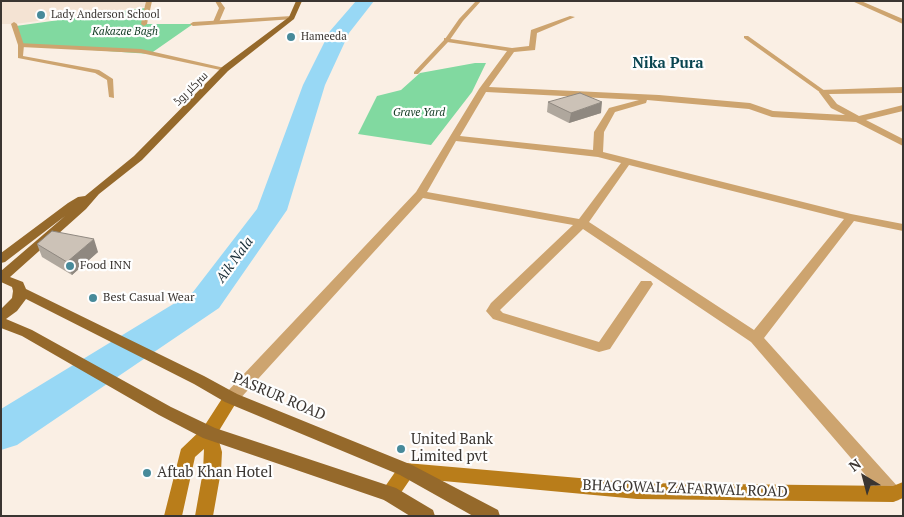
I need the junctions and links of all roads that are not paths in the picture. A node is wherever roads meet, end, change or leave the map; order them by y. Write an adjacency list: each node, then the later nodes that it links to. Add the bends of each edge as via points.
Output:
1 (149, 1): 11 (street)
2 (217, 1): 8 (lane, via 222,8)
3 (299, 1): 7 (main road, سرکلر روڈ)
4 (479, 1): 14 (lane)
5 (855, 1): 9 (street)
6 (572, 17): 16 (street, via 534,32 532,48)
7 (292, 18): 8 (street); 17 (main road, سرکلر روڈ)
8 (216, 22): 12 (street)
9 (903, 22)
10 (14, 24): 15 (lane)
11 (144, 24)
12 (193, 24)
13 (746, 38): 21 (lane)
14 (447, 40): 16 (street); 18 (lane)
15 (21, 45): 17 (street, via 141,51); 22 (lane, via 20,57 97,71 110,79)
16 (512, 50): 19 (street)
17 (225, 69): 30 (main road, سرکلر روڈ, via 138,158)
18 (416, 73)
19 (483, 89): 23 (street); 26 (street)
20 (903, 90): 21 (street)
21 (823, 92): 25 (street, via 834,106)
22 (112, 97)
23 (659, 98): 25 (street, via 750,106 772,114); 28 (street, via 612,110 599,132)
24 (903, 108): 25 (street)
25 (858, 119): 27 (street)
26 (453, 138): 28 (street); 31 (street)
27 (903, 143)
28 (598, 154): 29 (street)
29 (627, 161): 32 (street); 33 (street)
30 (96, 192): 35 (main road, via 72,205); 36 (main road)
31 (420, 194): 33 (street); 42 (street)
32 (851, 217): 34 (street); 41 (street)
33 (582, 223): 37 (street, via 496,306 493,311 498,316 598,347 605,345); 41 (street)
34 (903, 228)
35 (1, 259)
36 (1, 278): 38 (main road, PASRUR ROAD, via 18,285)
37 (646, 284)
38 (20, 291): 39 (main road, via 19,299); 42 (main road, PASRUR ROAD)
39 (1, 316)
40 (1, 322): 43 (main road, via 27,333)
41 (756, 338): 45 (street)
42 (231, 398): 43 (main road); 44 (main road, PASRUR ROAD)
43 (209, 433): 46 (main road); 47 (main road, via 187,454); 48 (main road, via 212,471)
44 (406, 470): 45 (main road, BHAGOWAL ZAFARWAL ROAD, via 637,490); 46 (main road); 50 (main road, PASRUR ROAD)
45 (898, 492)
46 (390, 494): 49 (main road)
47 (173, 516)
48 (204, 516)
49 (426, 516)
50 (491, 516)

